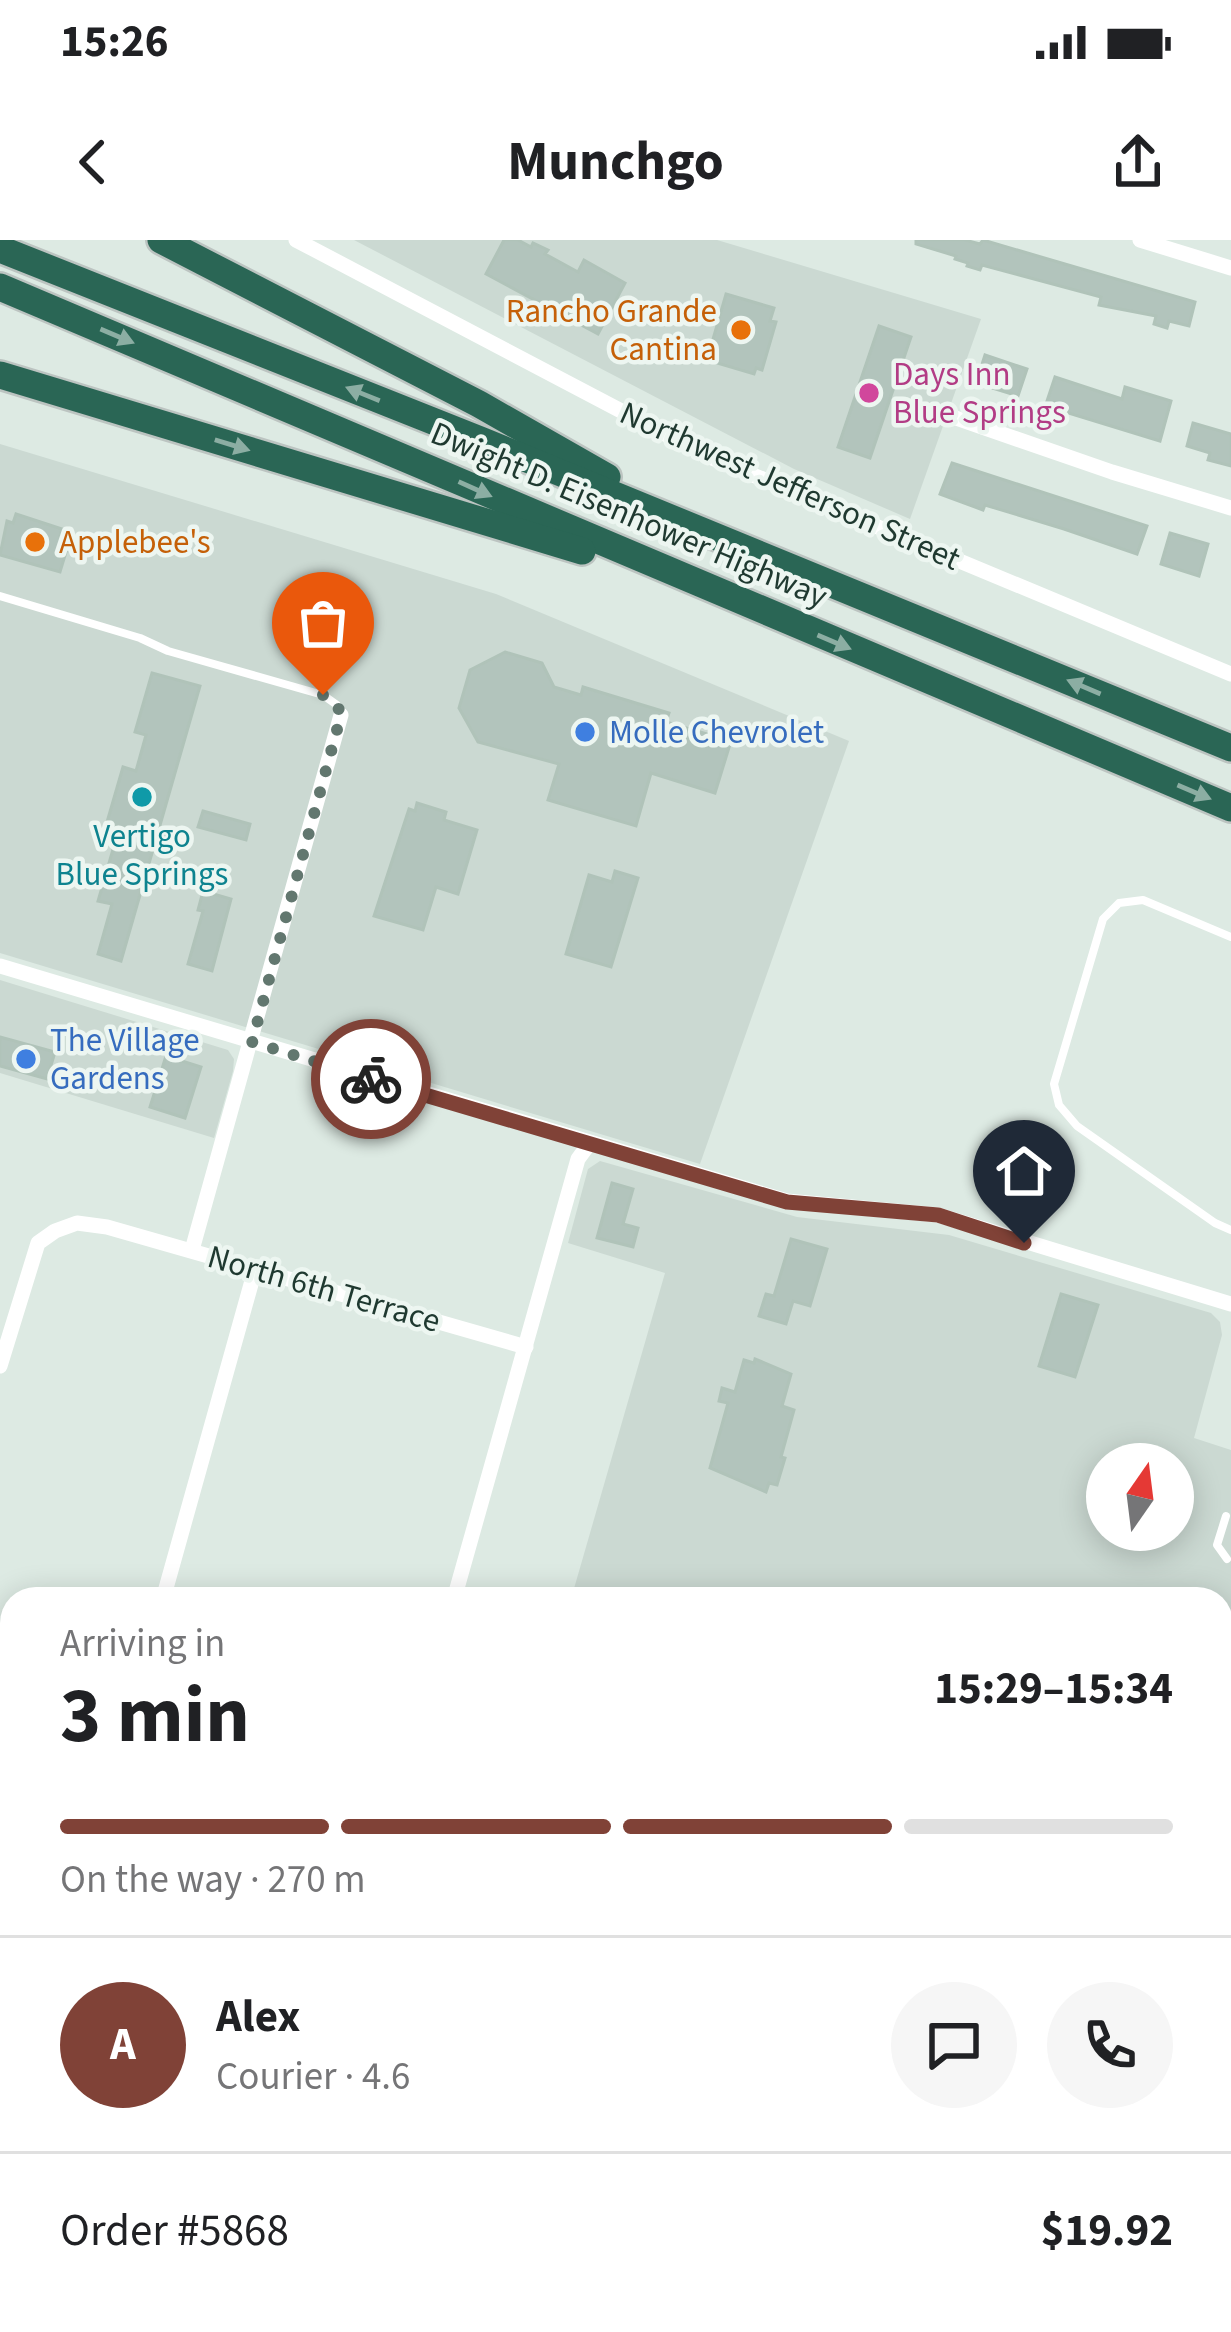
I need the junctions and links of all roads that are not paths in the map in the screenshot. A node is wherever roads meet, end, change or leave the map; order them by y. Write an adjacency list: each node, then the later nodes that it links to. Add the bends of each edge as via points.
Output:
1 (161, 240): 10 (highway, via 479,404)
2 (296, 240): 13 (street, Northwest Jefferson Street, via 705,455)
3 (1144, 241): 5 (street)
4 (9, 253): 10 (highway, Dwight D. Eisenhower Highway, one-way to 4)
5 (1231, 268)
6 (4, 289): 11 (highway, Dwight D. Eisenhower Highway, one-way to 11)
7 (0, 375): 11 (highway, one-way to 11)
8 (952, 417): 9 (street)
9 (1231, 508)
10 (705, 533): 15 (highway, Dwight D. Eisenhower Highway, one-way to 10)
11 (687, 581): 16 (highway, Dwight D. Eisenhower Highway, one-way to 16)
12 (0, 596): 14 (lane, via 323,695)
13 (1231, 674)
14 (341, 715): 19 (street)
15 (1231, 748)
16 (1231, 808)
17 (1231, 938): 21 (lane, via 1143,900 1119,903 1103,919 1054,1084 1077,1126)
18 (0, 965): 19 (street)
19 (252, 1042): 20 (street); 22 (street)
20 (590, 1144): 24 (street, via 787,1202 938,1215); 25 (street, via 578,1159)
21 (1231, 1230)
22 (192, 1250): 23 (street, North 6th Terrace); 26 (street, North 6th Terrace, via 107,1227 77,1223 55,1231 30,1260)
23 (255, 1270): 25 (street, North 6th Terrace); 29 (street)
24 (1231, 1304)
25 (526, 1347): 30 (street)
26 (0, 1366)
27 (1226, 1516): 28 (lane, via 1217,1545)
28 (1226, 1559)
29 (166, 1587)
30 (457, 1587)

